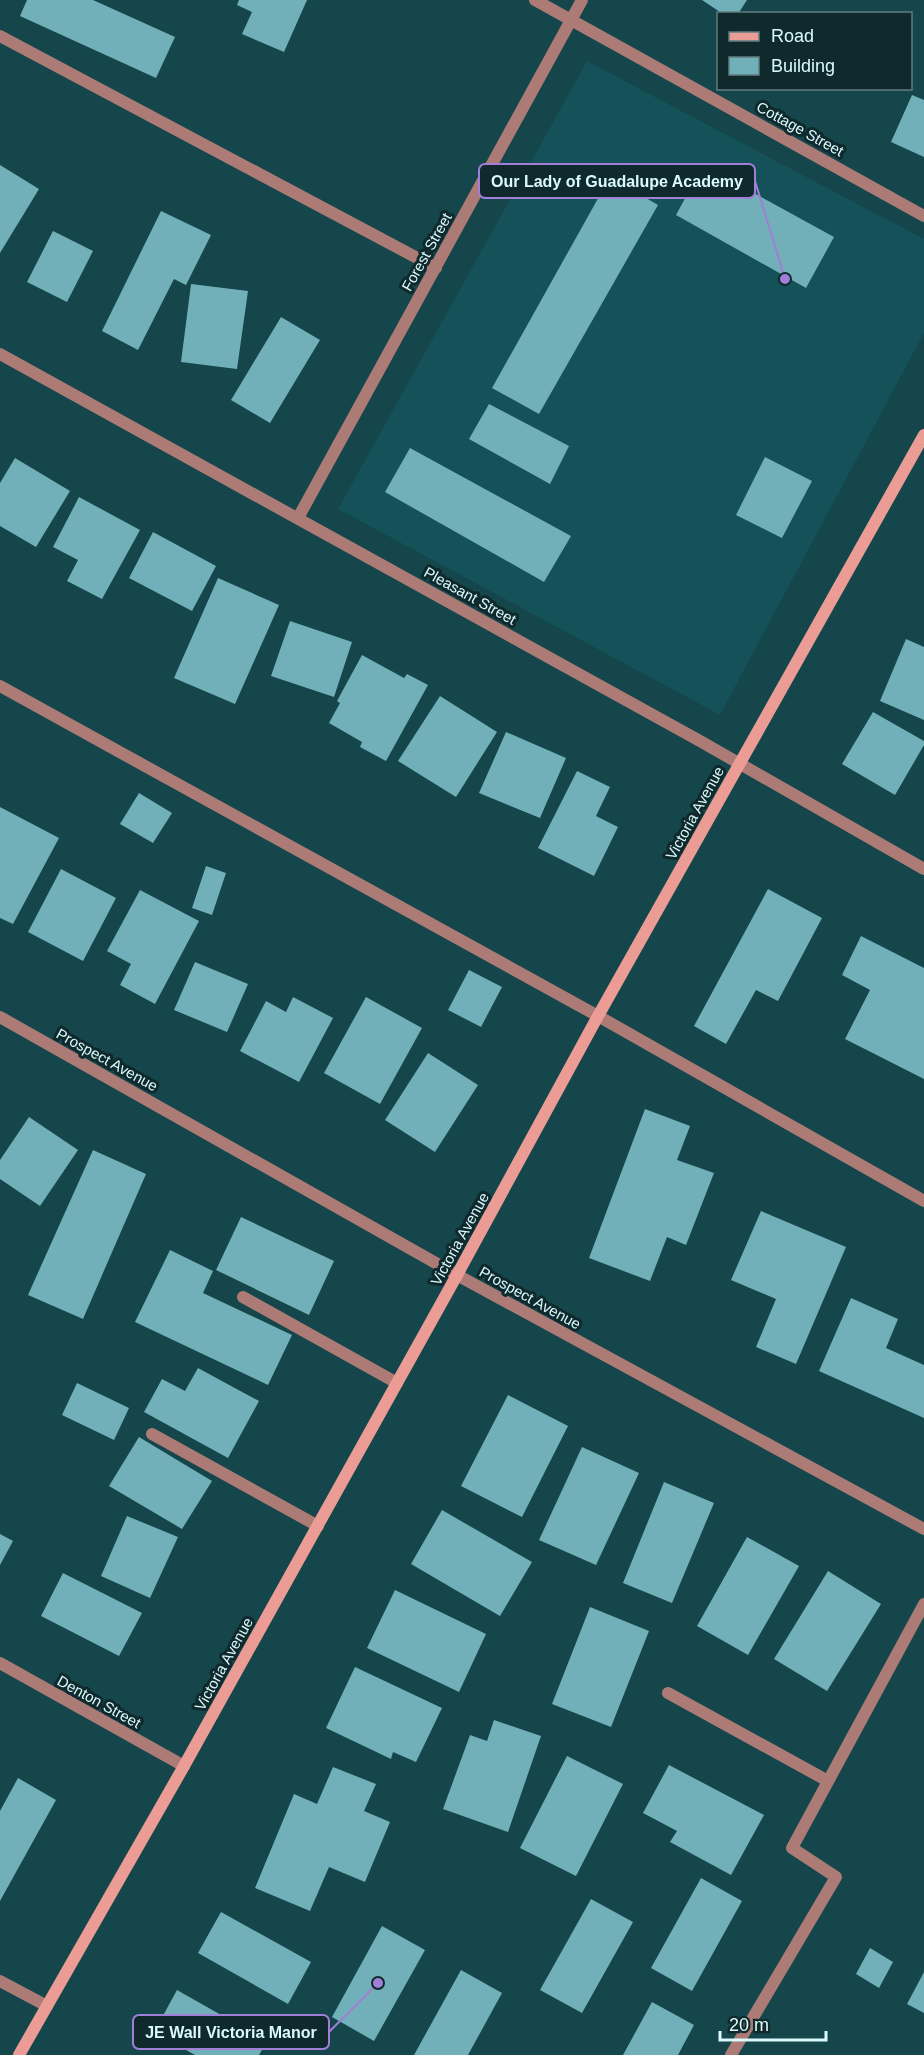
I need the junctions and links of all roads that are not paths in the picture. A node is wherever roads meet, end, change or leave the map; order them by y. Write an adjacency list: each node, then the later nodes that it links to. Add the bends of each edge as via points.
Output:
1 (535, 0): 3 (street, Cottage Street)
2 (582, 0): 3 (street, Forest Street)
3 (571, 20): 5 (street, Cottage Street); 6 (street, Forest Street)
4 (0, 36): 6 (street)
5 (924, 216)
6 (436, 268): 9 (street, Forest Street)
7 (0, 354): 9 (street, Pleasant Street)
8 (924, 435): 11 (street, Victoria Avenue)
9 (298, 518): 11 (street, Pleasant Street)
10 (0, 686): 13 (street)
11 (740, 763): 12 (street, Pleasant Street); 13 (street, Victoria Avenue)
12 (924, 869)
13 (598, 1016): 15 (street); 16 (street, Victoria Avenue)
14 (0, 1017): 16 (street, Prospect Avenue)
15 (924, 1201)
16 (457, 1275): 18 (street, Victoria Avenue); 21 (street, Prospect Avenue)
17 (243, 1297): 18 (street)
18 (398, 1383): 20 (street, Victoria Avenue)
19 (152, 1434): 20 (street)
20 (318, 1526): 25 (street, Victoria Avenue)
21 (924, 1529)
22 (924, 1604): 26 (street)
23 (0, 1663): 25 (street, Denton Street)
24 (668, 1694): 26 (street)
25 (184, 1766): 28 (street, Victoria Avenue)
26 (828, 1781): 30 (street, via 792,1848 836,1877)
27 (0, 1981): 28 (street)
28 (47, 2006): 29 (street, Victoria Avenue)
29 (19, 2055)
30 (731, 2055)

